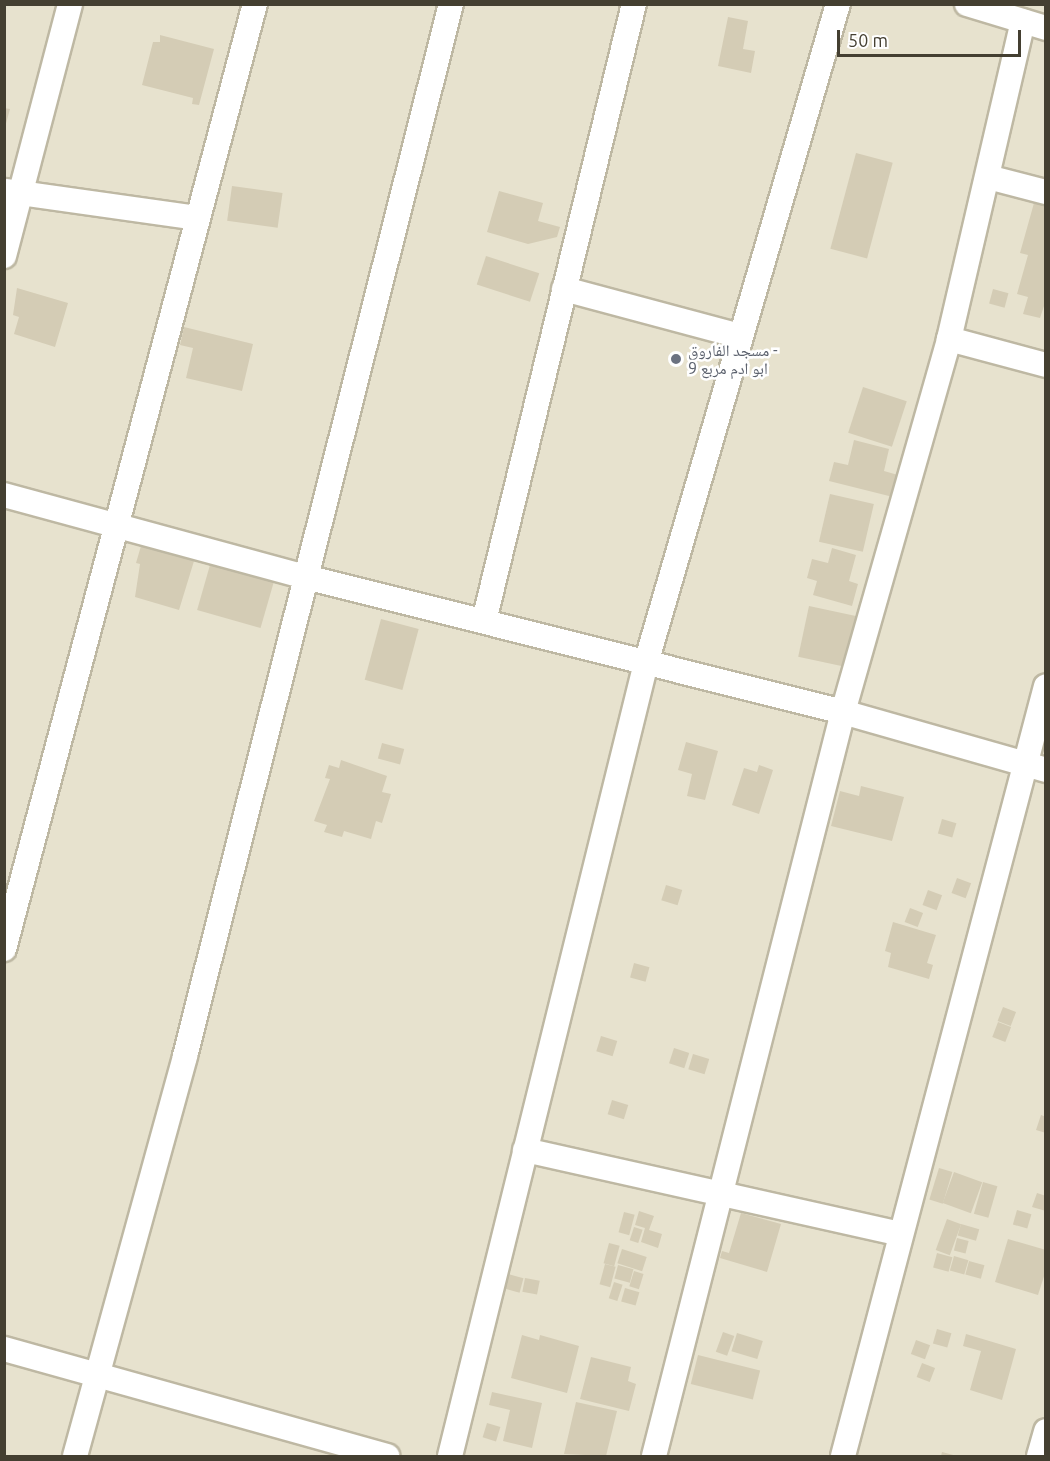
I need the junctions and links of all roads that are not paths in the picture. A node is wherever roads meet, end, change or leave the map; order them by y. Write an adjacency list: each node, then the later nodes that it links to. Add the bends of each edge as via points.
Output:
1 (69, 4): 9 (street)
2 (255, 4): 11 (street)
3 (451, 4): 19 (street)
4 (634, 4): 13 (street)
5 (838, 4): 14 (street)
6 (967, 4): 7 (street)
7 (1034, 24): 8 (street)
8 (988, 177): 10 (street); 15 (street)
9 (13, 192): 11 (street); 12 (street)
10 (1046, 192)
11 (197, 218): 18 (street)
12 (4, 256)
13 (564, 289): 14 (street); 20 (street)
14 (739, 336): 21 (street)
15 (949, 339): 16 (street); 23 (street)
16 (1046, 365)
17 (4, 495): 18 (street)
18 (117, 525): 19 (street); 25 (street)
19 (306, 577): 20 (street); 30 (street, via 185,1056)
20 (484, 621): 21 (street)
21 (646, 663): 23 (street); 26 (street)
22 (1046, 687): 24 (street)
23 (843, 712): 24 (street); 27 (street)
24 (1035, 768): 28 (street)
25 (6, 933)
26 (525, 1150): 27 (street); 34 (street)
27 (718, 1196): 28 (street); 35 (street)
28 (901, 1234): 36 (street)
29 (4, 1349): 30 (street)
30 (99, 1375): 32 (street); 33 (street)
31 (1046, 1431): 37 (street)
32 (75, 1456)
33 (387, 1456)
34 (450, 1456)
35 (654, 1456)
36 (843, 1456)
37 (1039, 1456)

